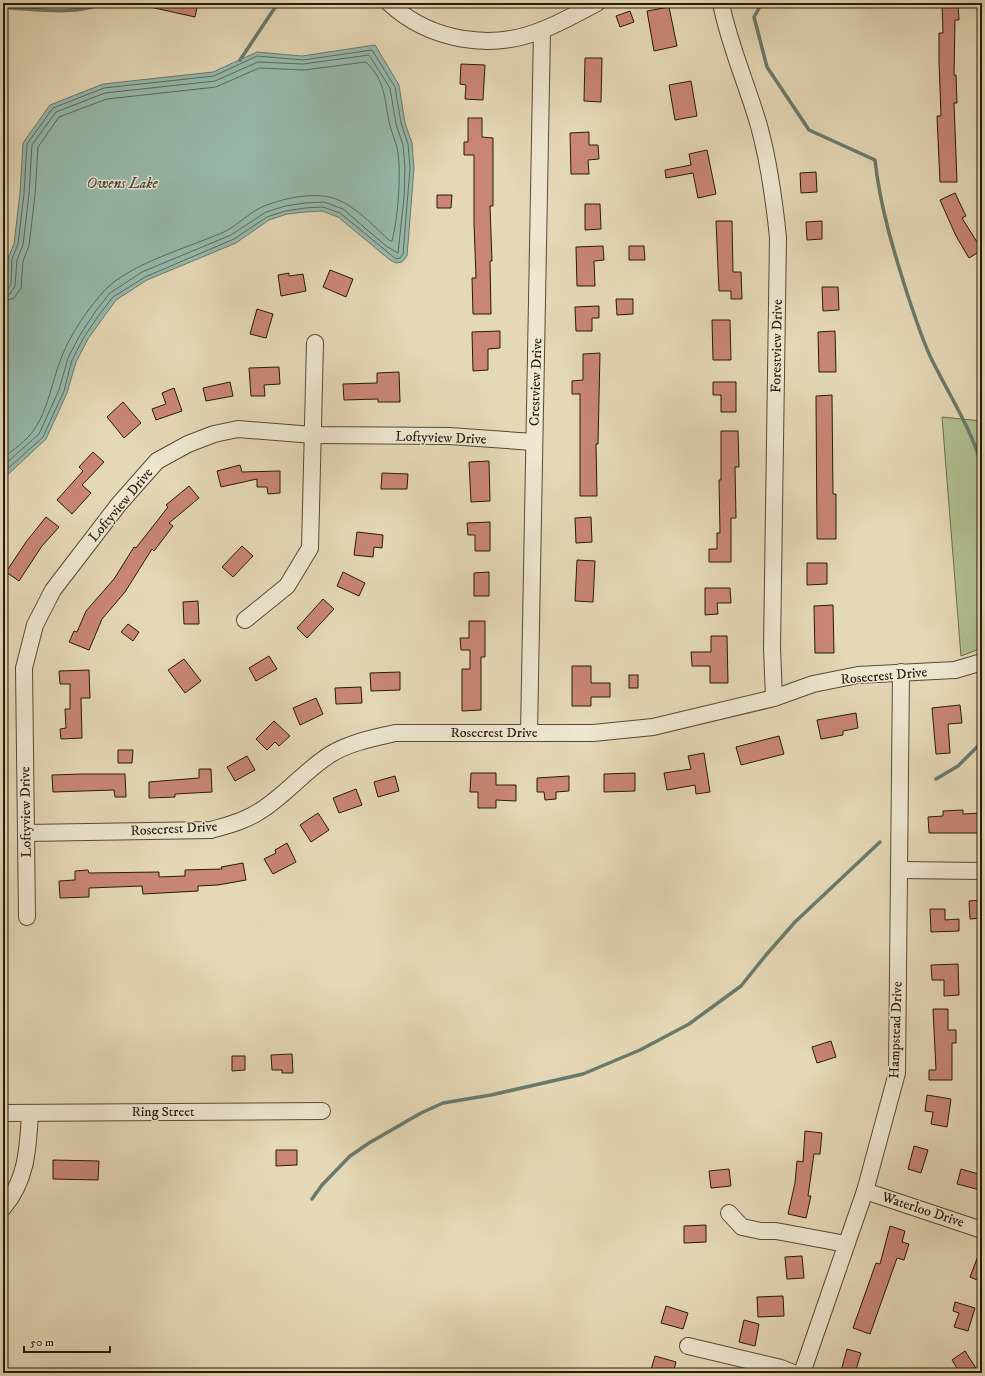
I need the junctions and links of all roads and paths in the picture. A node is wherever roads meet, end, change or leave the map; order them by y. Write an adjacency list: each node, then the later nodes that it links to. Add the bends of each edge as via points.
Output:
1 (389, 3): 4 (street, via 410,20 450,37 502,41)
2 (597, 3): 4 (street)
3 (721, 3): 11 (street, Forestview Drive, via 771,173 778,237 772,648)
4 (542, 30): 7 (street, Crestview Drive, via 539,317)
5 (315, 343): 6 (street)
6 (313, 435): 7 (street, Loftyview Drive, via 449,436); 8 (street, via 310,548 287,586); 13 (street, Loftyview Drive, via 238,429 214,434 188,444 157,461 119,504 53,590 35,625 24,668)
7 (534, 442): 12 (street, Crestview Drive)
8 (245, 620)
9 (982, 662): 10 (street, Rosecrest Drive, via 956,670)
10 (901, 672): 11 (street, Rosecrest Drive, via 813,684); 14 (street, Hampstead Drive)
11 (774, 698): 12 (street, Rosecrest Drive, via 653,727 593,733)
12 (529, 733): 13 (street, Rosecrest Drive, via 395,733 366,740 332,754 303,774 261,811 240,822 211,830)
13 (26, 833): 16 (street, Loftyview Drive)
14 (899, 870): 15 (street); 20 (street, Hampstead Drive, via 897,1073)
15 (982, 871)
16 (27, 917)
17 (322, 1111): 19 (street, Ring Street)
18 (3, 1113): 19 (street, Ring Street)
19 (30, 1113): 21 (street, via 27,1158 14,1196)
20 (865, 1190): 23 (street, Waterloo Drive); 24 (street, Hampstead Drive)
21 (3, 1208)
22 (729, 1213): 24 (street, via 742,1227)
23 (982, 1230)
24 (846, 1244): 27 (street, Hampstead Drive)
25 (688, 1346): 26 (street)
26 (793, 1373)
27 (802, 1373)

